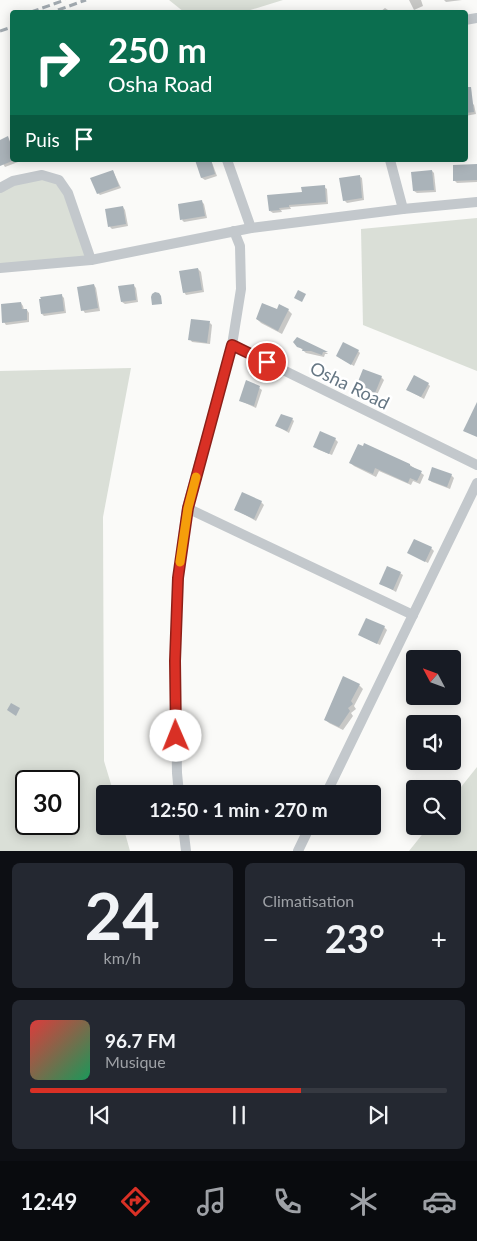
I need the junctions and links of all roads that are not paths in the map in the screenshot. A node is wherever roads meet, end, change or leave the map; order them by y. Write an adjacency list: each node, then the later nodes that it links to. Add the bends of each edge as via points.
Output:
1 (227, 162): 6 (street)
2 (391, 162): 5 (street)
3 (0, 188): 8 (street, via 13,181 42,175 60,180 68,193)
4 (477, 202): 5 (street)
5 (403, 209): 6 (street)
6 (251, 228): 7 (street)
7 (234, 231): 8 (street); 10 (street, via 240,246 241,289)
8 (91, 260): 9 (street)
9 (0, 268)
10 (232, 345): 11 (street, Osha Road); 13 (street)
11 (477, 465)
12 (477, 483): 14 (street)
13 (188, 508): 14 (street); 15 (street, via 178,578 175,661)
14 (413, 615): 16 (street)
15 (179, 785)
16 (330, 785)
17 (184, 835): 19 (street)
18 (306, 835): 20 (street)
19 (186, 851)
20 (298, 851)

